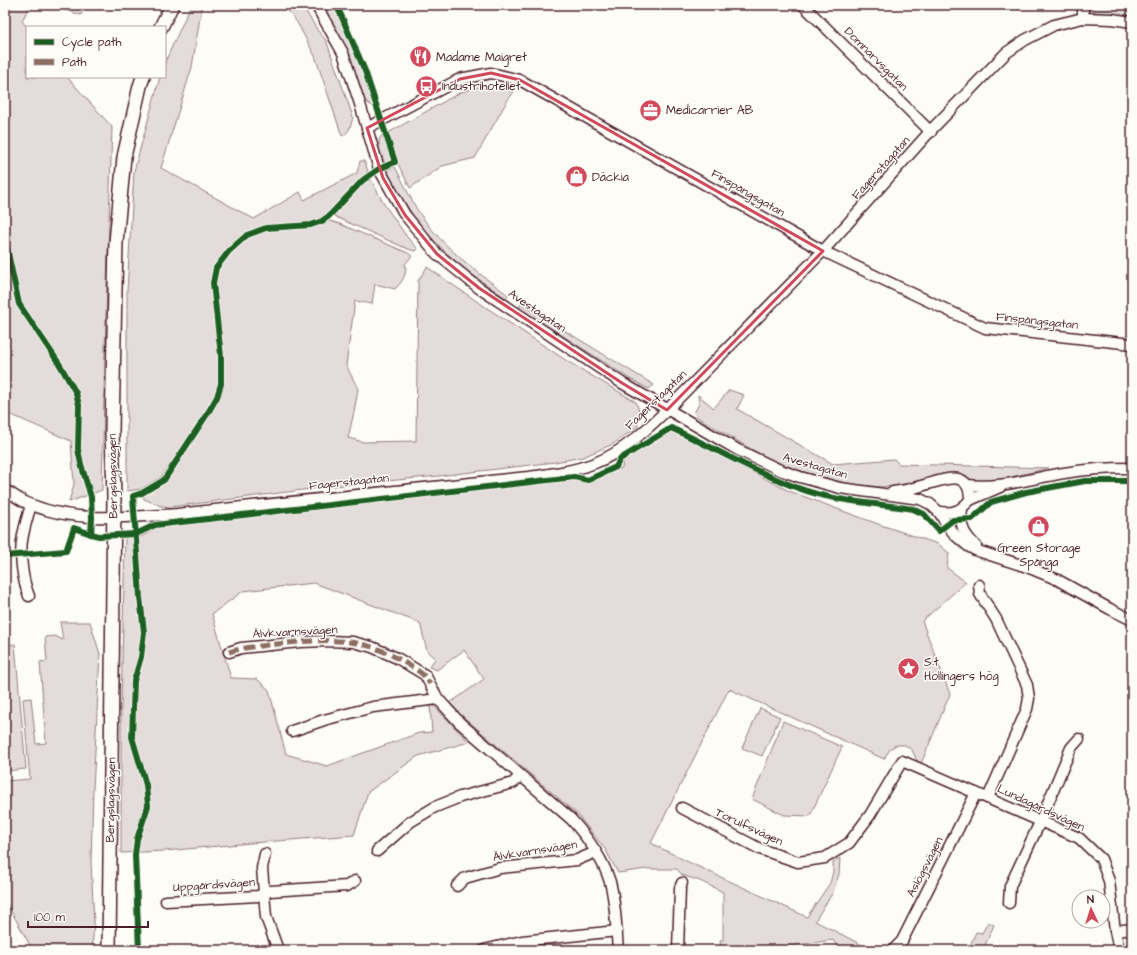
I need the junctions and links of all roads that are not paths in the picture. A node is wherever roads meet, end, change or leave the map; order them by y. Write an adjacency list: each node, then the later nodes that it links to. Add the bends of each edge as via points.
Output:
1 (172, 5): 7 (main road)
2 (316, 5): 9 (street, Avestagatan, via 343,53)
3 (803, 5): 10 (street, Domnarvsgatan)
4 (1083, 5): 5 (street)
5 (1083, 18): 6 (street, Fagerstagatan); 10 (street, Fagerstagatan, via 1054,25 1006,52)
6 (1132, 22)
7 (162, 26)
8 (143, 78): 25 (main road, Bergslagsvägen, via 124,157 116,242)
9 (367, 128): 11 (street, Finspångsgatan, via 460,79 491,73 520,80); 13 (street, Avestagatan, via 383,178 405,215 438,254 479,288)
10 (931, 132): 11 (street, Fagerstagatan)
11 (823, 251): 12 (street, Finspångsgatan, via 986,328); 13 (street, Fagerstagatan)
12 (1132, 344)
13 (667, 410): 19 (street, Avestagatan, via 738,450 780,470 840,488); 25 (street, Fagerstagatan, via 632,441 610,456 581,468 555,474 177,514)
14 (1132, 468): 16 (street, via 1066,472)
15 (934, 482): 17 (street, Avestagatan, via 951,478); 19 (street, Avestagatan, via 907,490); 21 (street, via 930,488)
16 (1008, 484): 17 (street); 20 (street)
17 (967, 486): 20 (street)
18 (5, 490): 22 (street, Fagerstagatan)
19 (881, 493): 21 (street, Avestagatan, via 920,499)
20 (970, 500): 23 (street)
21 (930, 504): 24 (street, Avestagatan)
22 (31, 505): 25 (street, Fagerstagatan, via 56,513 89,518); 28 (street, via 22,536 21,554 25,586)
23 (962, 509): 24 (street, via 955,512); 26 (street, Avestagatan, via 963,530 975,546)
24 (939, 512): 26 (street, Avestagatan, via 956,536 968,546)
25 (113, 517): 52 (main road, Bergslagsvägen)
26 (984, 552): 29 (street, Avestagatan, via 1056,578)
27 (979, 586): 37 (street, via 980,594 996,619 1024,678 1029,698 1027,709)
28 (29, 596)
29 (1132, 620)
30 (229, 652): 31 (street, Älvkvarnsvägen, via 241,648 300,642 353,642 372,646 425,675)
31 (438, 699): 32 (street, via 373,707); 35 (street, Älvkvarnsvägen, via 460,723)
32 (292, 731)
33 (1079, 739): 39 (street, via 1071,748)
34 (902, 761): 36 (street, Lundagårdsvägen); 38 (street, Torulfsvägen, via 870,815 849,843 824,858 798,862 760,849)
35 (520, 776): 40 (street, via 513,783 460,797 435,807 410,822); 41 (street, Älvkvarnsvägen, via 571,819 585,834)
36 (976, 793): 37 (street, Lundagårdsvägen); 57 (street, Aslögsvägen, via 902,941)
37 (988, 798): 39 (street, Lundagårdsvägen)
38 (682, 808)
39 (1040, 822): 48 (street, via 1010,886); 51 (street, Lundagårdsvägen, via 1079,838 1101,859 1109,881)
40 (377, 851)
41 (596, 852): 45 (street, Älvkvarnsvägen, via 577,860 500,868 465,878); 50 (street, Älvkvarnsvägen, via 610,882)
42 (265, 854): 46 (street, Uppgårdsvägen, via 262,868)
43 (355, 881): 46 (street, Uppgårdsvägen, via 347,886 270,891)
44 (682, 883): 56 (street)
45 (457, 886)
46 (264, 894): 47 (street, Uppgårdsvägen); 53 (street, Uppgårdsvägen, via 268,927)
47 (166, 901)
48 (1009, 903)
49 (1132, 929): 51 (street)
50 (617, 931): 54 (street, via 522,941); 55 (street, Älvkvarnsvägen)
51 (1115, 931): 58 (street, Lundagårdsvägen)
52 (109, 950)
53 (278, 950)
54 (484, 950)
55 (618, 950)
56 (678, 950)
57 (893, 950)
58 (1119, 950)

